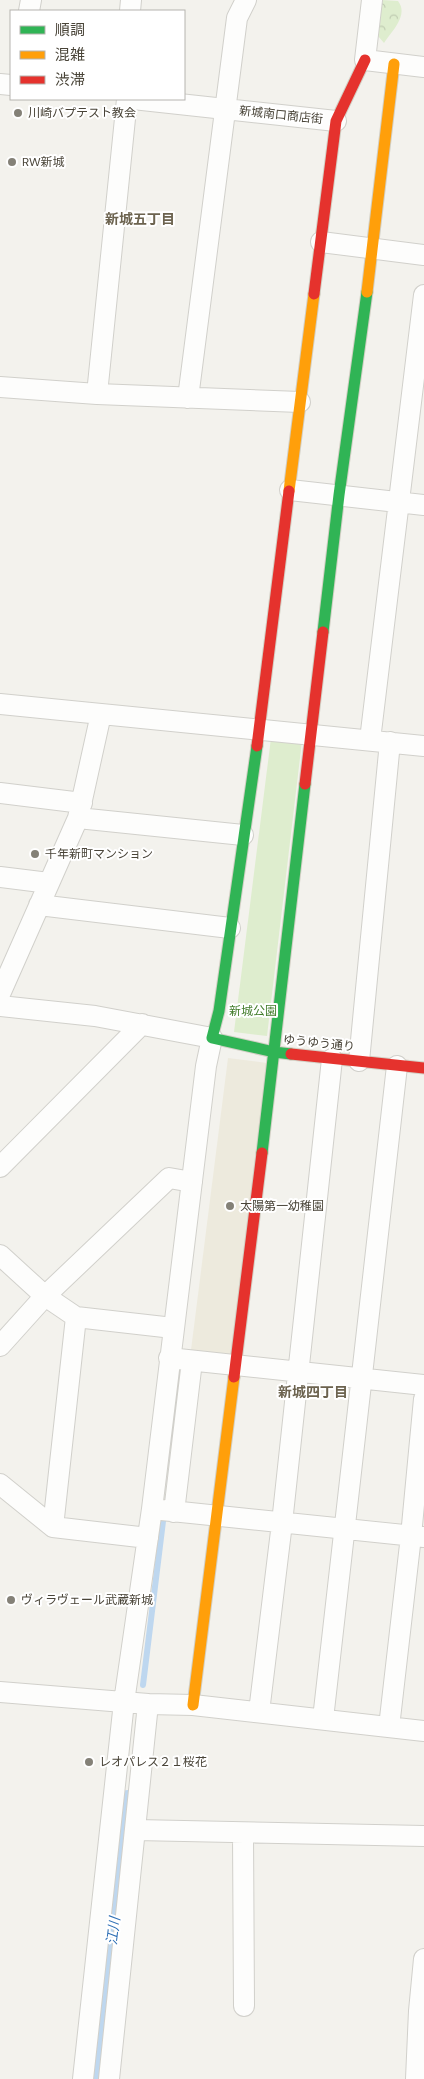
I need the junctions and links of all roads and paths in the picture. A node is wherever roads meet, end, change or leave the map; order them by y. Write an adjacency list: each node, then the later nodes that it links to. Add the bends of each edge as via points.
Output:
1 (246, 0): 8 (street, 新城南口商店街, via 237,18)
2 (372, 0): 3 (street)
3 (365, 60): 4 (street); 9 (street)
4 (394, 64): 5 (street); 11 (street)
5 (424, 67)
6 (127, 100): 15 (street)
7 (142, 100): 8 (street, 新城南口商店街)
8 (225, 109): 9 (street, 新城南口商店街); 16 (street)
9 (336, 121): 10 (street)
10 (321, 242): 11 (street); 17 (street)
11 (373, 248): 12 (street); 19 (street)
12 (424, 255)
13 (424, 294): 20 (street)
14 (0, 387): 15 (street)
15 (97, 394): 16 (street)
16 (188, 398): 17 (street)
17 (300, 402): 18 (street)
18 (290, 490): 19 (street); 24 (street)
19 (339, 495): 20 (street); 25 (street)
20 (399, 502): 21 (street); 26 (street)
21 (424, 505)
22 (0, 704): 23 (street)
23 (101, 714): 24 (street); 30 (street)
24 (259, 728): 25 (street); 31 (street)
25 (310, 734): 26 (street); 40 (street)
26 (370, 740): 27 (street)
27 (390, 742): 28 (street); 42 (street)
28 (424, 746)
29 (0, 794): 30 (street)
30 (80, 810): 31 (street); 33 (street)
31 (243, 835): 35 (street)
32 (0, 877): 33 (street)
33 (49, 883): 34 (street)
34 (39, 905): 35 (street); 36 (street)
35 (230, 928): 39 (street, via 219,1011)
36 (0, 994)
37 (0, 1006): 38 (street)
38 (142, 1024): 39 (street); 45 (street)
39 (212, 1038): 40 (street, ゆうゆう通り); 46 (street)
40 (274, 1052): 41 (street, ゆうゆう通り); 54 (street)
41 (332, 1059): 42 (street, ゆうゆう通り); 55 (street)
42 (358, 1061): 43 (street, ゆうゆう通り)
43 (398, 1066): 44 (street, ゆうゆう通り); 56 (street)
44 (424, 1068)
45 (0, 1167)
46 (192, 1182): 48 (street, via 169,1178); 50 (street)
47 (0, 1255): 48 (street)
48 (45, 1296): 49 (street); 51 (street)
49 (76, 1318): 50 (street); 64 (street)
50 (173, 1328): 52 (street)
51 (0, 1346)
52 (170, 1358): 53 (street); 60 (street)
53 (192, 1361): 54 (street); 61 (street)
54 (235, 1365): 55 (street); 62 (street)
55 (297, 1372): 56 (street); 63 (street)
56 (360, 1378): 57 (street); 65 (street)
57 (424, 1385)
58 (424, 1399): 66 (street)
59 (0, 1484): 64 (street)
60 (152, 1509): 61 (street); 67 (street)
61 (174, 1512): 62 (street)
62 (218, 1516): 63 (street); 71 (street)
63 (282, 1523): 65 (street); 72 (street)
64 (53, 1527): 67 (street)
65 (344, 1529): 66 (street); 73 (street)
66 (418, 1537): 74 (street)
67 (148, 1538): 69 (street)
68 (0, 1692): 69 (street)
69 (124, 1702): 70 (street); 81 (street)
70 (148, 1704): 71 (street); 76 (street)
71 (193, 1705): 72 (street)
72 (259, 1712): 73 (street)
73 (323, 1719): 74 (street)
74 (389, 1727): 75 (street)
75 (424, 1731)
76 (136, 1830): 77 (street); 82 (street)
77 (243, 1834): 78 (street); 80 (street)
78 (424, 1836)
79 (424, 1959): 83 (street, via 418,2011)
80 (244, 2006)
81 (83, 2079)
82 (109, 2079)
83 (416, 2079)

